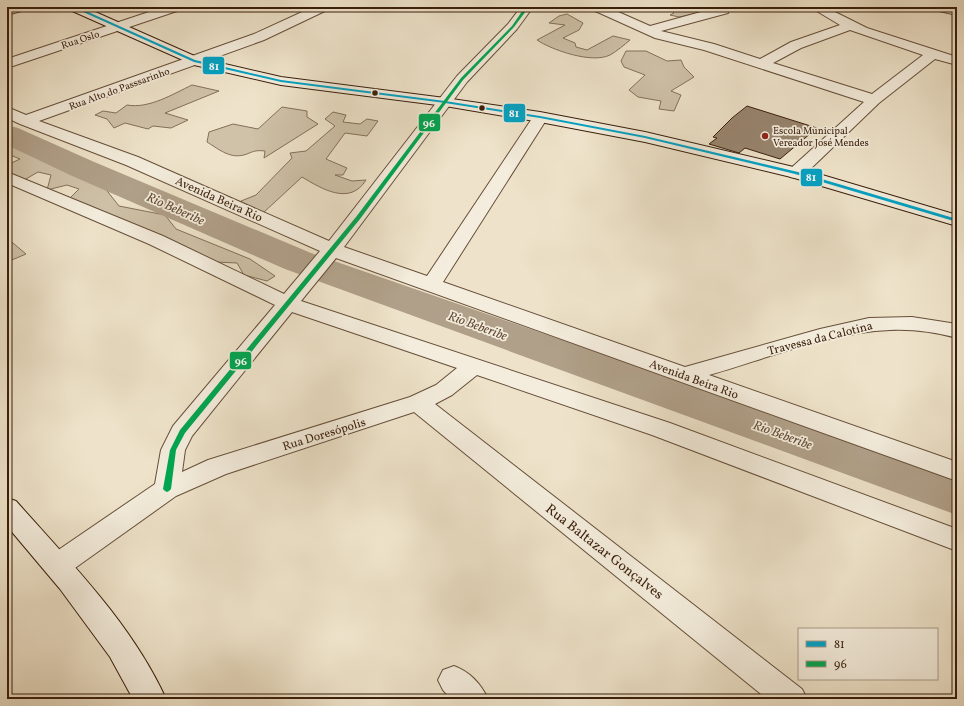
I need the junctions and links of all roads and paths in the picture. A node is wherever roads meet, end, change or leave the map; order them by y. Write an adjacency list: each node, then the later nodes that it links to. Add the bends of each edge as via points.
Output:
1 (21, 7): 10 (street)
2 (74, 7): 13 (street)
3 (176, 7): 13 (street, Rua Oslo)
4 (323, 7): 16 (street, Rua Alto do Passsarinho, via 259,37)
5 (527, 7): 21 (street, via 511,29 472,66)
6 (597, 7): 14 (street)
7 (725, 7): 14 (street, via 724,10)
8 (816, 7): 12 (street)
9 (939, 7): 11 (street)
10 (7, 11)
11 (957, 11)
12 (850, 25): 15 (street); 19 (street, via 796,44)
13 (120, 26): 16 (street); 18 (street, Rua Oslo)
14 (648, 30): 19 (street)
15 (934, 54): 17 (street); 20 (street)
16 (194, 61): 21 (street, via 281,81); 24 (street, Rua Alto do Passsarinho)
17 (957, 61)
18 (7, 64)
19 (760, 64): 20 (street)
20 (874, 100): 25 (street)
21 (445, 102): 23 (street); 28 (street)
22 (7, 112): 24 (street, Avenida Beira Rio)
23 (540, 117): 25 (street, via 691,147); 29 (street)
24 (25, 121): 28 (street, Avenida Beira Rio, via 132,161)
25 (796, 173): 27 (street)
26 (7, 178): 30 (street)
27 (957, 221)
28 (328, 254): 29 (street, Avenida Beira Rio); 30 (street)
29 (431, 285): 33 (street, Avenida Beira Rio)
30 (292, 298): 32 (street, via 376,335); 36 (street, via 182,432 173,450)
31 (957, 331): 33 (street, Travessa da Calotina, via 938,325 913,323 862,325)
32 (474, 366): 34 (street, Rua Doresópolis, via 444,390); 38 (street, via 661,429)
33 (684, 375): 35 (street, Avenida Beira Rio)
34 (418, 403): 36 (street, Rua Doresópolis, via 217,467); 41 (street, Rua Baltazar Gonçalves)
35 (957, 472)
36 (167, 489): 39 (street, Rua Doresópolis)
37 (7, 508): 39 (street)
38 (957, 540)
39 (58, 565): 40 (street, via 121,648)
40 (150, 699)
41 (791, 699)

